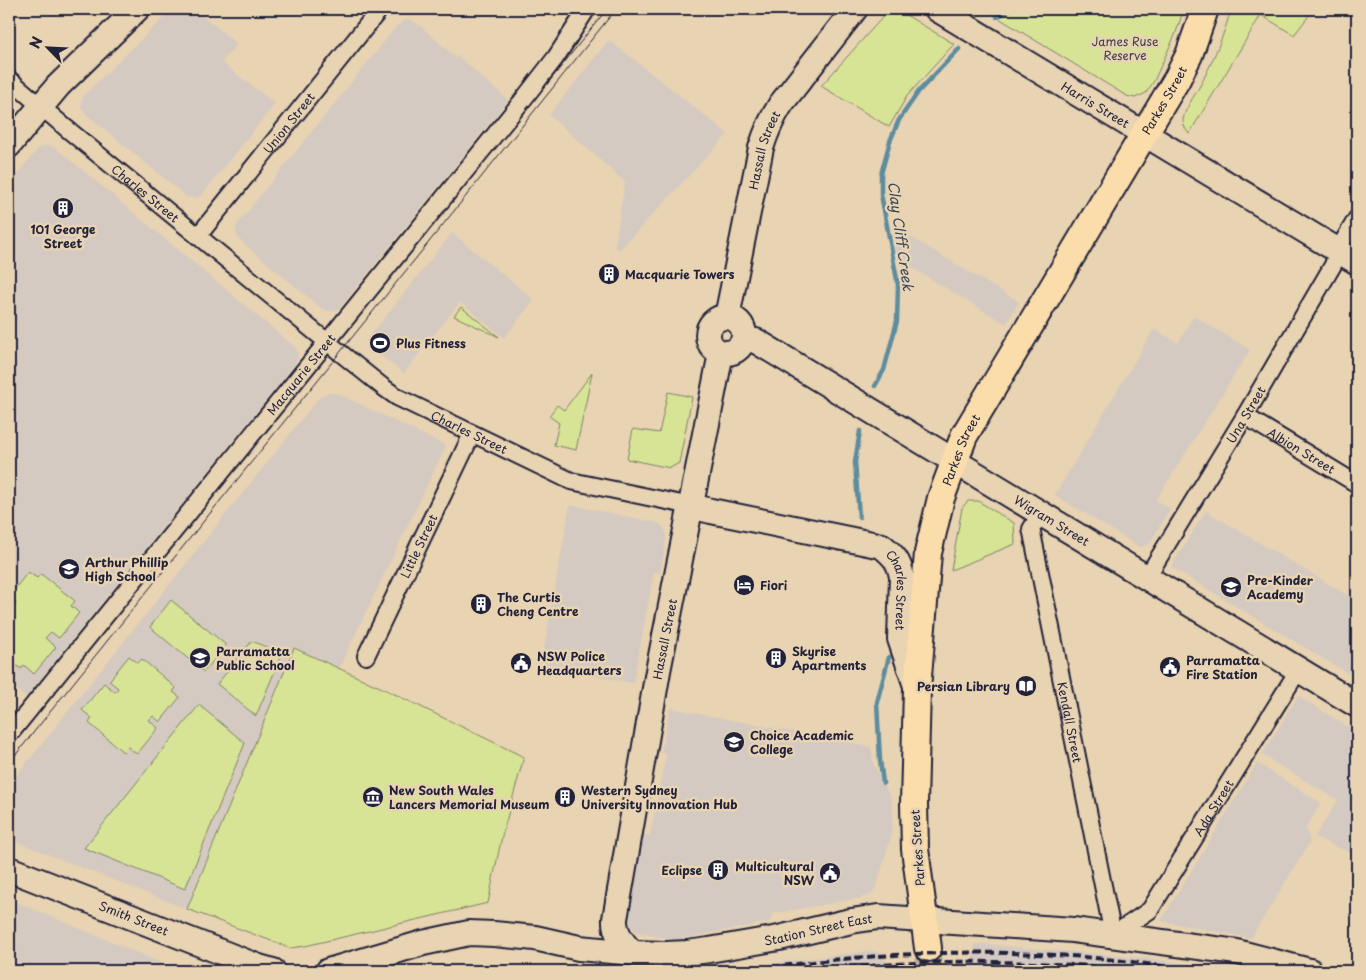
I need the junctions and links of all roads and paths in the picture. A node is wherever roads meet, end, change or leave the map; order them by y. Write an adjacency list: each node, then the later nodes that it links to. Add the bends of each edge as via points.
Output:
1 (137, 9): 8 (street)
2 (380, 9): 12 (street, Union Street)
3 (587, 9): 16 (street, Macquarie Street, via 546,72)
4 (855, 9): 14 (street, Hassall Street, via 771,120 761,148)
5 (937, 9): 9 (street, Harris Street)
6 (1205, 9): 9 (main road, Parkes Street, via 1188,55)
7 (9, 79): 8 (street, Charles Street)
8 (41, 106): 10 (street); 12 (street, Charles Street)
9 (1145, 134): 13 (street, Harris Street); 20 (main road, Parkes Street, via 964,436)
10 (9, 145)
11 (1357, 218): 13 (street, Una Street)
12 (198, 236): 16 (street, Charles Street)
13 (1348, 256): 18 (street, Una Street, via 1333,265)
14 (727, 317): 15 (street, via 742,327); 17 (street, via 715,321 708,330 712,346)
15 (744, 339): 17 (street, via 737,350); 20 (street, Wigram Street, via 756,341)
16 (327, 342): 19 (street, Charles Street, via 397,397); 29 (street, Macquarie Street)
17 (721, 353): 22 (street, Hassall Street)
18 (1245, 416): 21 (street, Albion Street); 24 (street, Una Street)
19 (472, 434): 22 (street, Charles Street, via 572,482); 25 (street, Little Street)
20 (954, 461): 23 (street, Wigram Street); 27 (main road, Parkes Street, via 928,553)
21 (1357, 484)
22 (691, 506): 27 (street, Charles Street, via 882,546 893,555 900,568 900,639); 34 (street, Hassall Street, via 658,671 614,926)
23 (1041, 513): 24 (street, Wigram Street); 32 (street, Kendall Street, via 1031,529)
24 (1147, 577): 26 (street, Wigram Street)
25 (366, 656)
26 (1299, 669): 28 (street, Wigram Street); 32 (street, Ada Street, via 1150,910)
27 (917, 689): 31 (main road, Parkes Street, via 915,849)
28 (1357, 705)
29 (9, 735)
30 (9, 869): 35 (street, Smith Street)
31 (924, 920): 32 (street, Station Street East); 33 (main road, Parkes Street); 34 (street, Station Street East, via 878,917 709,950 673,954)
32 (1113, 935): 37 (street, Station Street East, via 1237,952)
33 (928, 948)
34 (632, 953): 36 (street, Station Street East, via 579,948 536,938 469,933)
35 (263, 970)
36 (328, 971)
37 (1310, 971)

